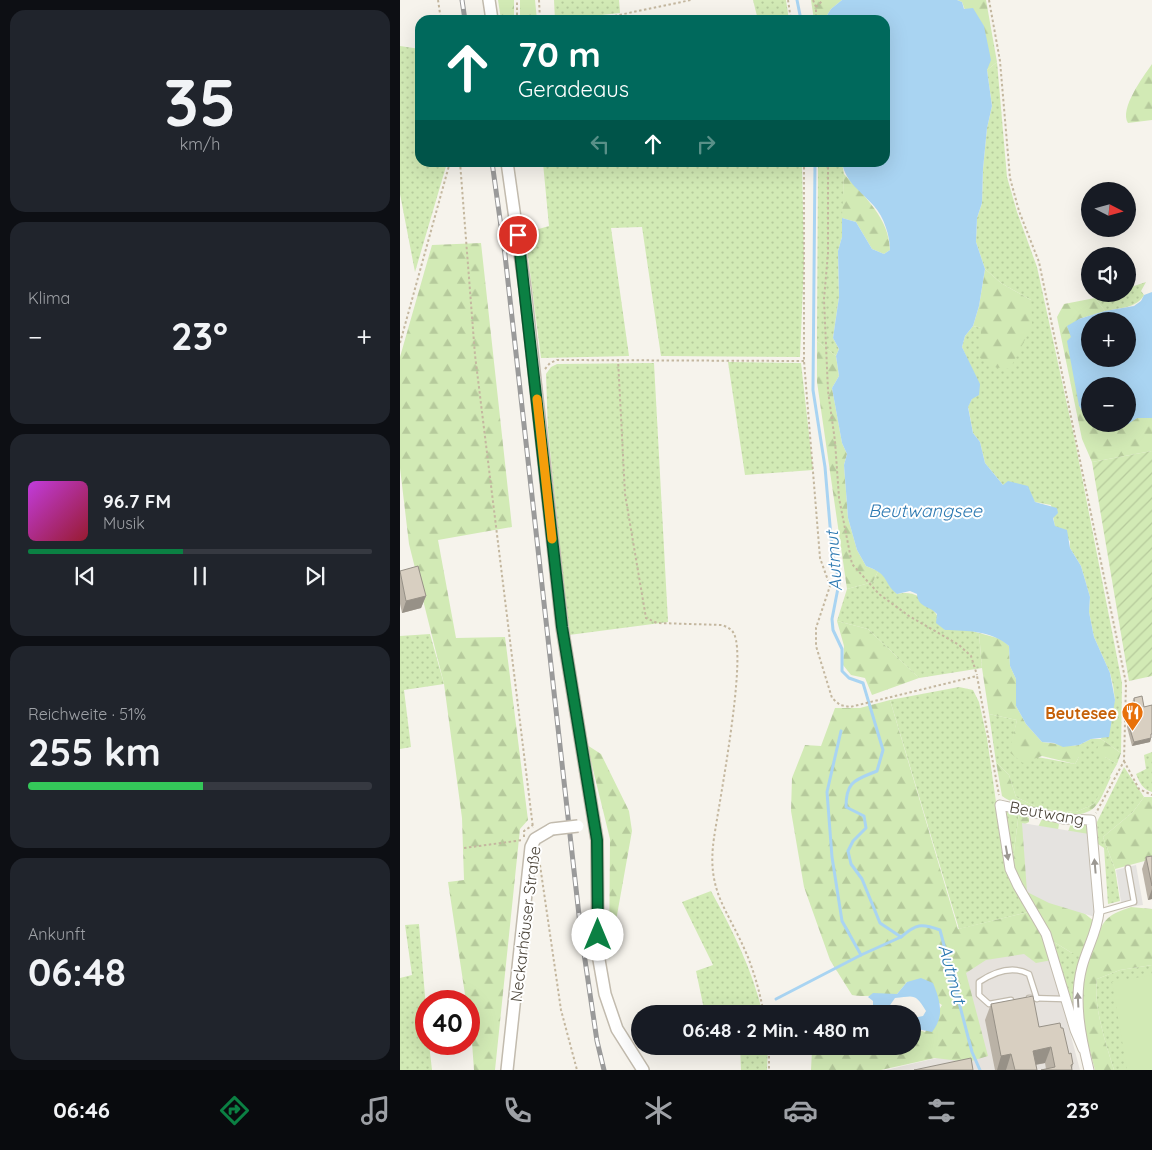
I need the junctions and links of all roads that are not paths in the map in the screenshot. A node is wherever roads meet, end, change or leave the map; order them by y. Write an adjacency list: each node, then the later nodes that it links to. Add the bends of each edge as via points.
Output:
1 (489, 0): 2 (street)
2 (491, 15)
3 (508, 167): 4 (street, via 526,289 562,627)
4 (594, 826): 12 (street, Neckarhäuser Straße, bridge, via 552,829 535,838 531,848); 13 (street, via 599,870 598,954 605,994 617,1029)
5 (1128, 868): 6 (lane, via 1134,902)
6 (1099, 912): 9 (street, Beutwang, one-way to 9, via 1092,820 1063,819 1000,805 1010,869 1046,934); 11 (street, Beutwang, one-way to 6, via 1078,981 1098,926)
7 (1022, 998): 8 (lane)
8 (1037, 999): 9 (lane); 10 (lane, via 1029,974 1020,969 991,974 979,982 979,995 988,1004)
9 (1065, 999): 11 (street, Beutwang)
10 (1014, 1000)
11 (1084, 1049): 14 (street, Beutwang)
12 (507, 1070)
13 (643, 1070)
14 (1089, 1070)

